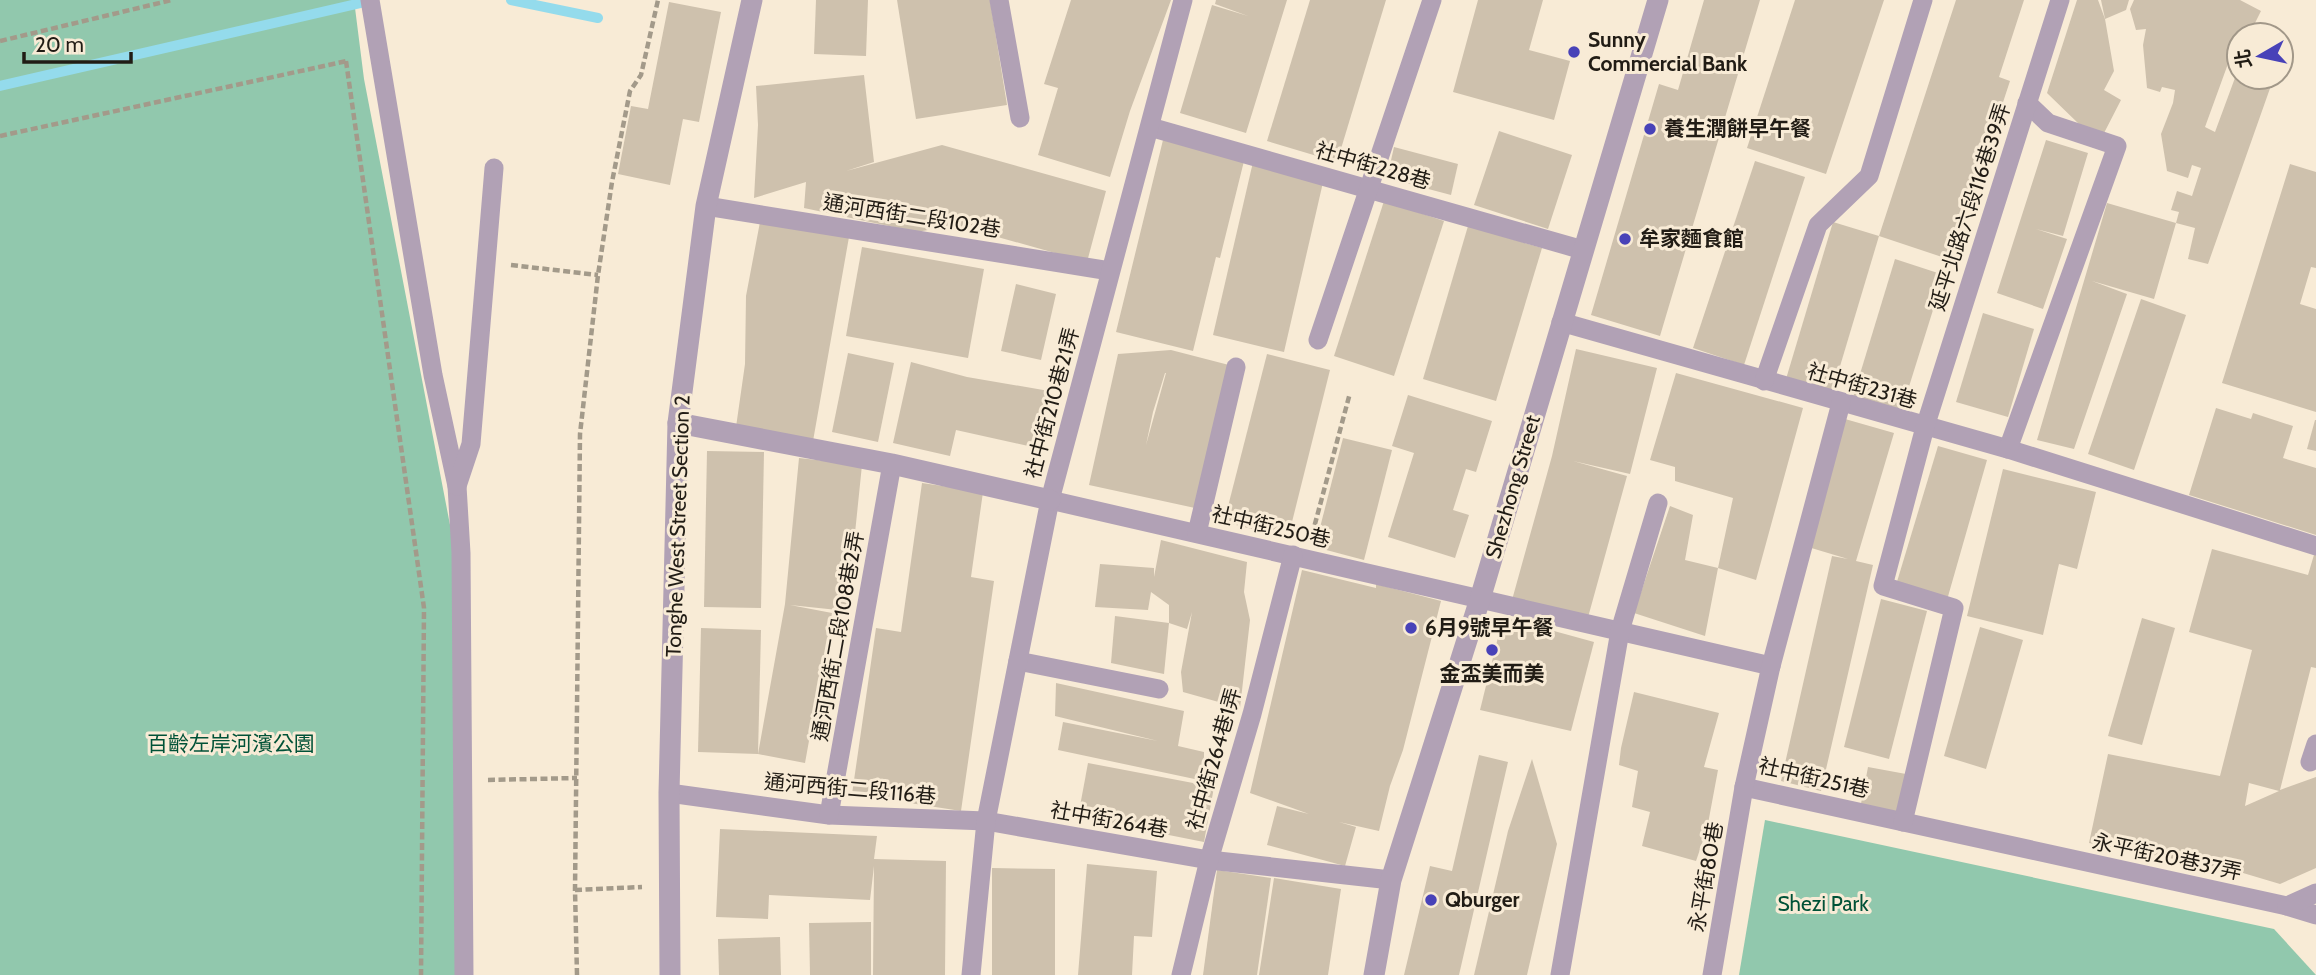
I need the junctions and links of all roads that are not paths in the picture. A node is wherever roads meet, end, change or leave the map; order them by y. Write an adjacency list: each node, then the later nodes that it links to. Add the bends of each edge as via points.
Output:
1 (370, 0): 26 (lane, via 433,375)
2 (752, 0): 14 (street, Tonghe West Street Section 2)
3 (999, 0): 10 (lane)
4 (1183, 0): 11 (lane, 社中街210巷21弄)
5 (1432, 0): 13 (lane)
6 (1658, 0): 15 (street, Shezhong Street)
7 (1923, 0): 20 (lane, via 1869,176 1818,225)
8 (2060, 0): 9 (lane, 延平北路六段116巷39弄)
9 (2027, 103): 23 (lane, 延平北路六段116巷39弄); 24 (lane, via 2048,123 2117,146)
10 (1020, 118)
11 (1150, 127): 13 (lane, 社中街228巷); 16 (lane, 社中街210巷21弄)
12 (494, 168): 26 (lane, via 471,444)
13 (1367, 188): 15 (lane, 社中街228巷); 18 (lane)
14 (706, 206): 16 (lane, 通河西街二段102巷); 22 (street, Tonghe West Street Section 2)
15 (1583, 250): 17 (street, Shezhong Street)
16 (1110, 271): 27 (lane, 社中街210巷21弄)
17 (1561, 322): 20 (lane, 社中街231巷); 32 (street, Shezhong Street)
18 (1318, 340)
19 (1236, 367): 29 (lane)
20 (1764, 381): 21 (lane, 社中街231巷)
21 (1841, 403): 23 (lane, 社中街231巷); 35 (lane, 社中街251巷)
22 (678, 423): 25 (street); 38 (street, Tonghe West Street Section 2)
23 (1925, 427): 24 (lane, 社中街231巷); 41 (lane, 延平北路六段116巷39弄, via 1883,586 1954,608)
24 (2008, 449): 30 (lane, 社中街231巷)
25 (892, 464): 27 (street); 39 (lane, 通河西街二段108巷2弄)
26 (457, 486): 48 (lane)
27 (1050, 500): 29 (lane, 社中街250巷); 34 (lane, 社中街210巷21弄)
28 (1658, 503): 33 (lane)
29 (1197, 533): 31 (lane, 社中街250巷)
30 (2316, 546)
31 (1300, 557): 32 (lane, 社中街250巷); 43 (lane, 社中街264巷1弄)
32 (1480, 599): 33 (lane); 44 (street, Shezhong Street)
33 (1620, 631): 35 (lane); 53 (lane)
34 (1018, 661): 36 (lane); 40 (lane, 社中街210巷21弄)
35 (1771, 666): 37 (lane, 社中街251巷)
36 (1158, 689)
37 (1744, 788): 41 (lane, 社中街251巷); 54 (lane, 永平街80巷)
38 (669, 793): 39 (lane, 通河西街二段116巷); 49 (street, Tonghe West Street Section 2)
39 (829, 815): 40 (lane, 通河西街二段116巷)
40 (985, 821): 43 (lane, 社中街264巷); 50 (lane, 社中街210巷21弄)
41 (1903, 822): 42 (lane, 社中街251巷)
42 (2038, 852): 46 (lane, 永平街20巷37弄)
43 (1209, 860): 44 (lane, 社中街264巷); 51 (lane, 社中街264巷1弄)
44 (1391, 880): 52 (street, Shezhong Street)
45 (2316, 893): 46 (lane)
46 (2287, 906): 47 (lane, 永平街20巷37弄)
47 (2316, 915)
48 (464, 975)
49 (670, 975)
50 (971, 975)
51 (1181, 975)
52 (1374, 975)
53 (1560, 975)
54 (1712, 975)

